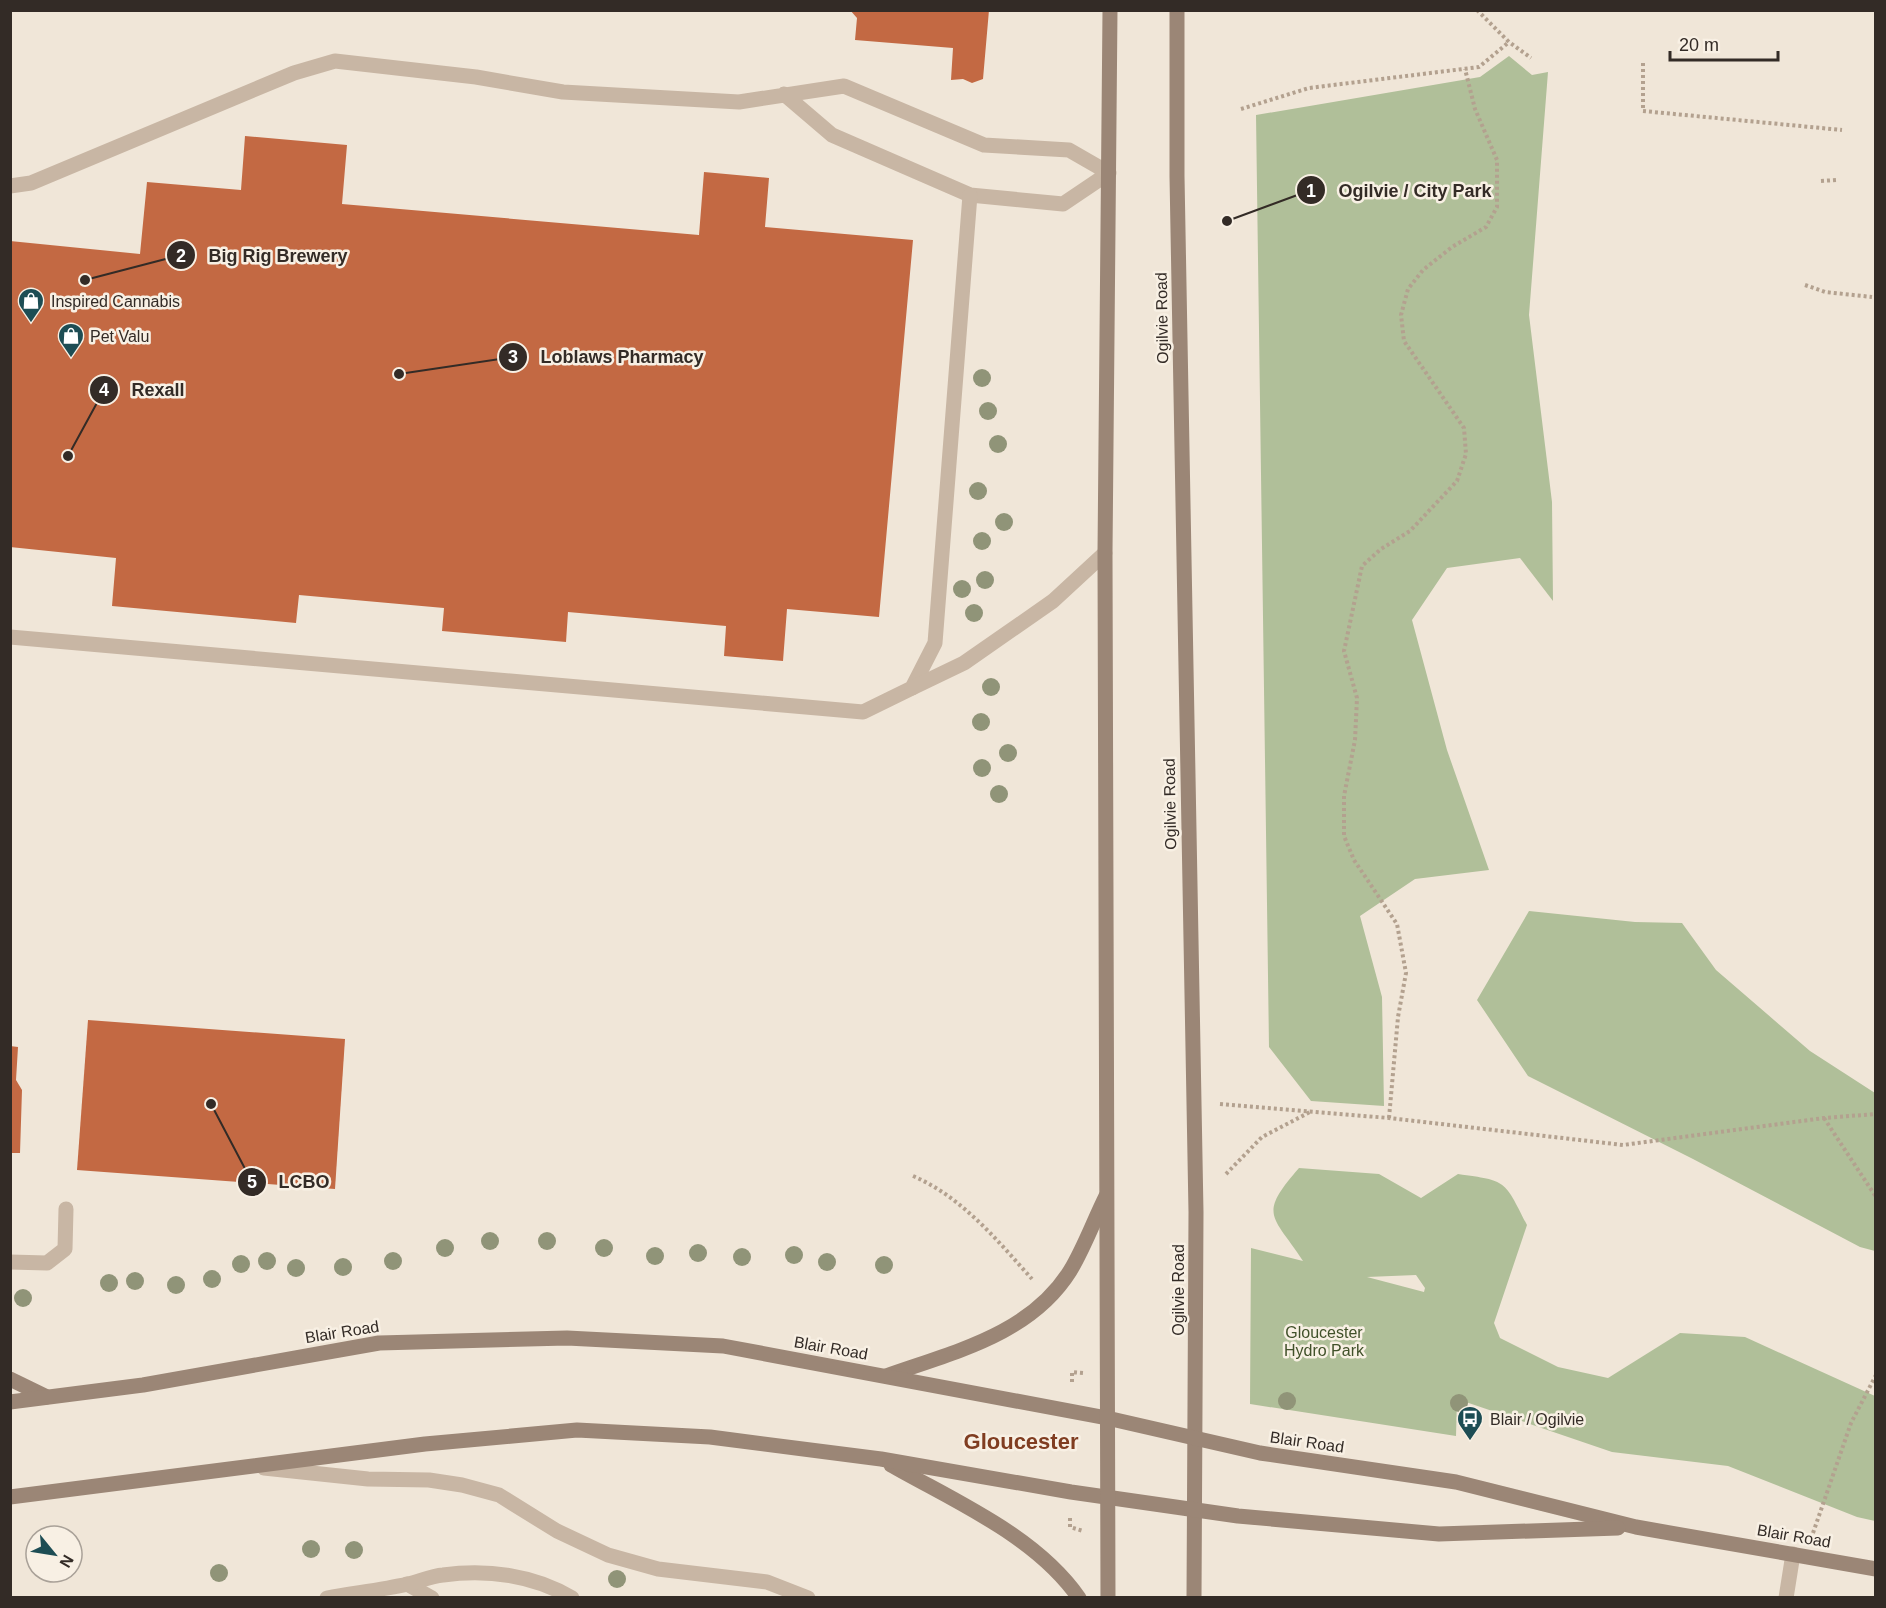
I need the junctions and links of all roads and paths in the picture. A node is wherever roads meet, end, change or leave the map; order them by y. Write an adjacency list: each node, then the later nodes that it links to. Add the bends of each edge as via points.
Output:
1 (1110, 10): 11 (main road)
2 (1177, 10): 21 (main road, Ogilvie Road)
3 (1477, 10): 4 (path)
4 (1509, 42): 5 (path); 7 (path, via 1479,68)
5 (1531, 58)
6 (1643, 63): 10 (path, via 1643,111)
7 (1465, 69): 9 (path, via 1309,88); 24 (path, via 1475,109 1497,160 1497,207 1486,227 1423,270 1408,289 1401,315 1404,341 1464,428 1466,454 1457,482 1410,531 1362,566 1344,651 1357,698 1355,740 1344,796 1344,836 1354,860 1397,924 1406,973)
8 (784, 94): 11 (street, via 844,86 984,145 1069,150); 14 (street, via 739,102 563,92 476,77 334,61 294,73 31,183); 15 (street, via 832,135)
9 (1241, 109)
10 (1842, 130)
11 (1109, 173): 15 (street, via 1063,204); 18 (main road)
12 (1836, 180): 13 (path)
13 (1821, 181)
14 (10, 186)
15 (970, 195): 20 (street, via 935,643)
16 (1805, 285): 17 (path, via 1825,292)
17 (1872, 297)
18 (1105, 553): 20 (street, via 1053,601 964,663); 28 (main road)
19 (10, 637): 20 (street, via 863,712)
20 (912, 688)
21 (1194, 1100): 22 (path); 39 (main road, Ogilvie Road)
22 (1311, 1112): 24 (path); 26 (path, via 1262,1137)
23 (1875, 1114): 25 (path)
24 (1389, 1118): 25 (path, via 1623,1144)
25 (1824, 1118): 29 (path)
26 (1226, 1174)
27 (913, 1176): 32 (path, via 938,1186 981,1223)
28 (1107, 1193): 34 (main road, via 1070,1271 1033,1313 1004,1332); 38 (main road)
29 (1875, 1197)
30 (66, 1209): 31 (street, via 64,1249 47,1263)
31 (10, 1262)
32 (1035, 1281)
33 (1875, 1375): 46 (path, via 1851,1423)
34 (886, 1376): 36 (main road, Blair Road, via 723,1346 567,1338 379,1343 143,1385); 38 (main road, Blair Road)
35 (10, 1380): 36 (main road)
36 (47, 1397): 37 (main road, Blair Road)
37 (10, 1402)
38 (1107, 1418): 39 (main road, Blair Road); 43 (main road)
39 (1196, 1438): 44 (main road, Ogilvie Road); 45 (main road, Blair Road, via 1260,1453 1456,1482)
40 (881, 1459): 41 (main road, Blair Road, via 710,1437 577,1430); 43 (main road, Blair Road); 53 (main road, via 1036,1552 1066,1578)
41 (246, 1466): 42 (main road, Blair Road); 52 (street, via 462,1485 499,1495 557,1531 608,1555 658,1569 766,1582)
42 (10, 1497)
43 (1108, 1497): 44 (main road, Blair Road); 54 (main road)
44 (1194, 1509): 45 (main road, Blair Road, via 1439,1534); 55 (main road, Ogilvie Road)
45 (1636, 1527): 46 (main road, Blair Road)
46 (1799, 1555): 47 (main road, Blair Road); 56 (street)
47 (1875, 1569)
48 (407, 1584): 49 (street); 50 (street); 51 (street, via 442,1575 513,1576 543,1583)
49 (327, 1598)
50 (432, 1598)
51 (572, 1598)
52 (808, 1598)
53 (1080, 1598)
54 (1108, 1598)
55 (1194, 1598)
56 (1786, 1598)

